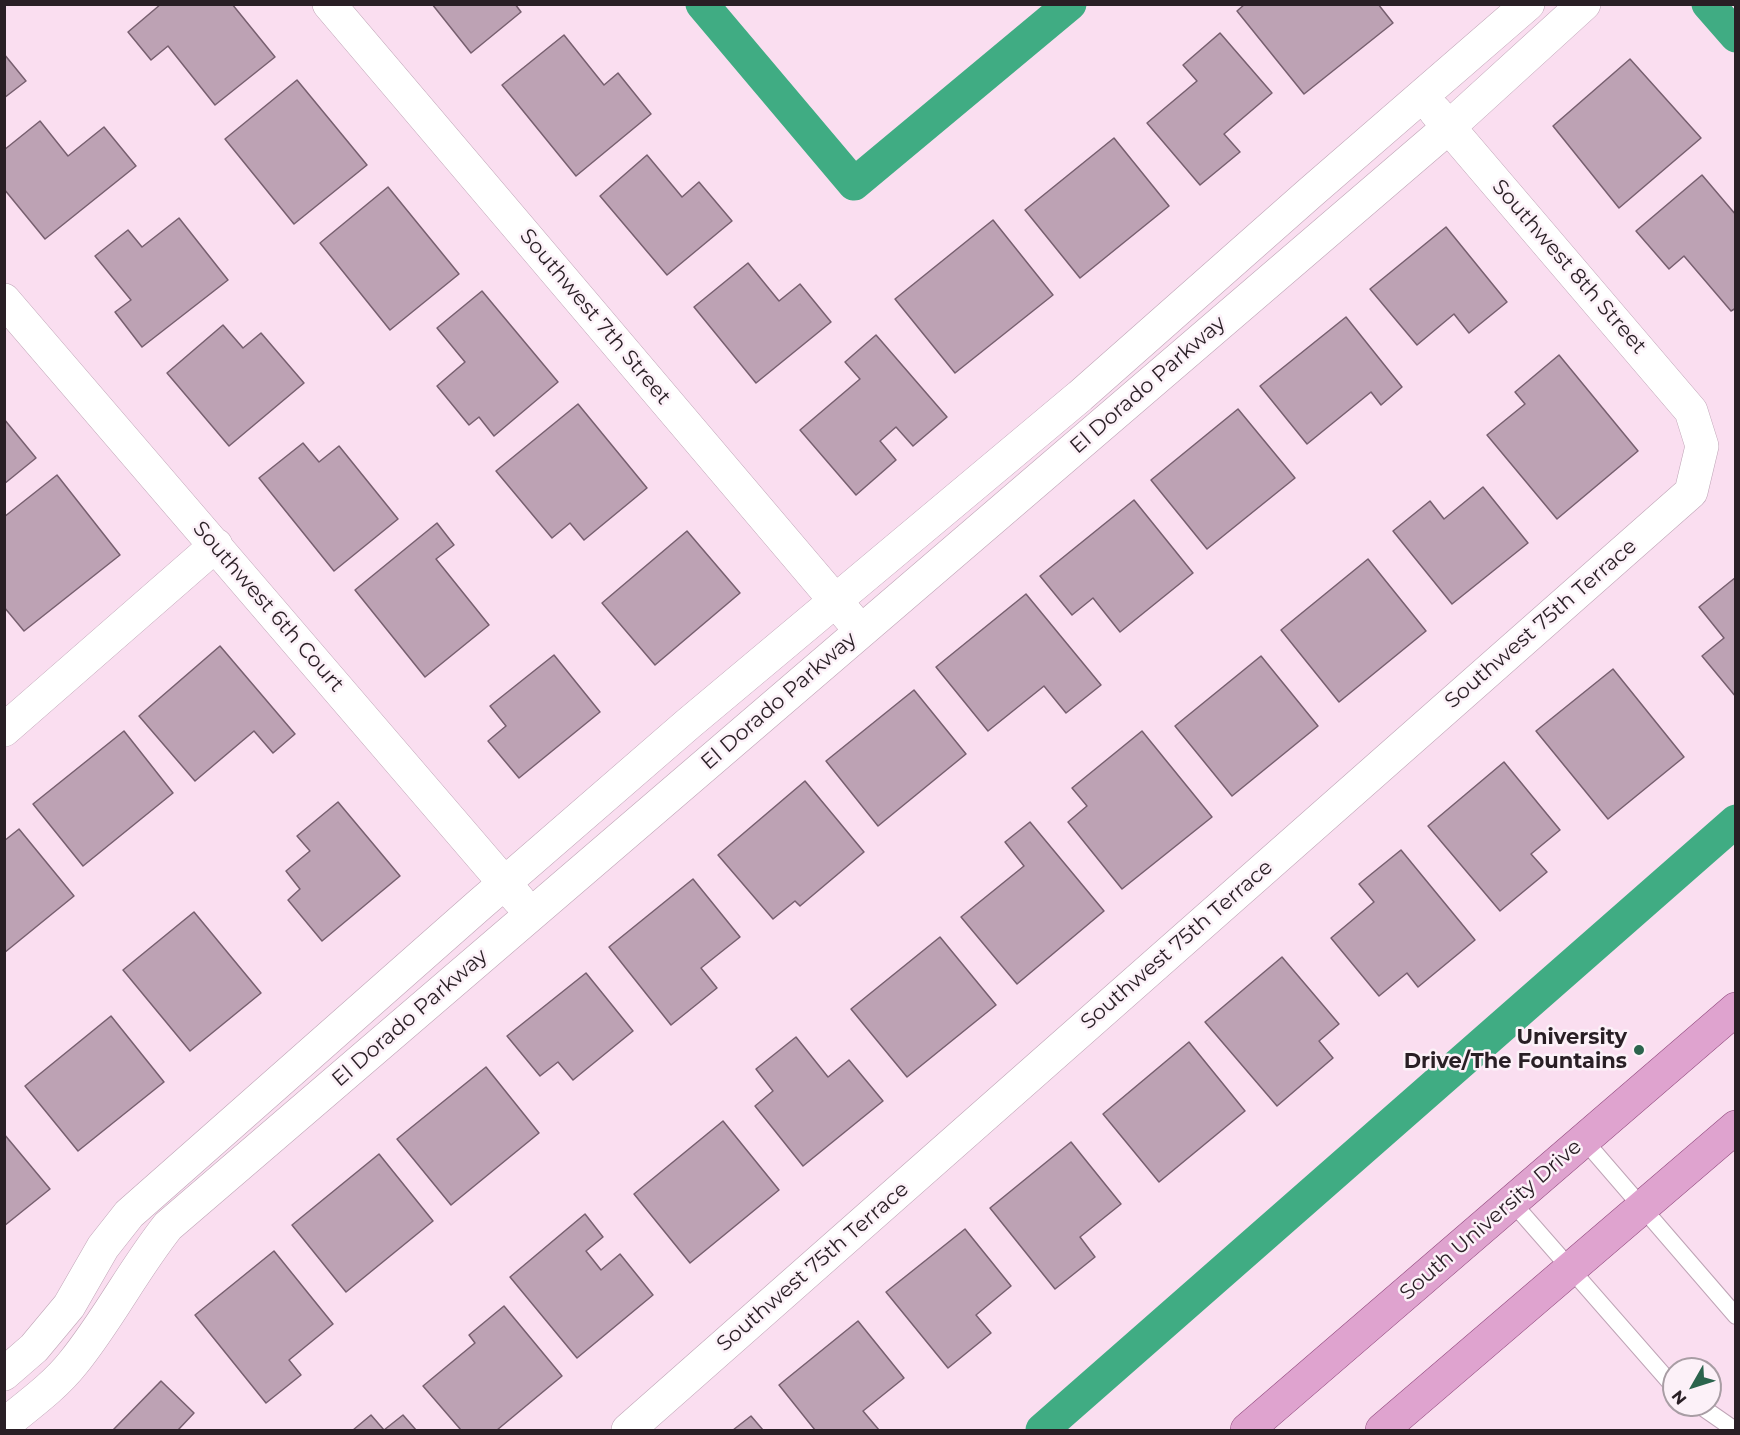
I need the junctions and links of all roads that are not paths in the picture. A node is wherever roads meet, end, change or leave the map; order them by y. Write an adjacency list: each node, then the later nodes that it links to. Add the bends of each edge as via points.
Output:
1 (328, 4): 9 (street, Southwest 7th Street)
2 (1528, 4): 4 (street, El Dorado Parkway)
3 (1584, 4): 5 (street, El Dorado Parkway)
4 (1422, 96): 5 (street, Southwest 8th Street); 9 (street, El Dorado Parkway, via 1080,396)
5 (1449, 127): 7 (street, Southwest 8th Street, via 1691,411); 10 (street, El Dorado Parkway)
6 (4, 300): 8 (street, Southwest 6th Court)
7 (1702, 446): 25 (street, Southwest 75th Terrace, via 1691,492)
8 (216, 545): 11 (street); 12 (street, Southwest 6th Court)
9 (836, 600): 10 (street, Southwest 7th Street); 12 (street, El Dorado Parkway)
10 (861, 631): 13 (street, El Dorado Parkway)
11 (4, 730)
12 (505, 884): 13 (street, Southwest 6th Court); 22 (street, El Dorado Parkway, via 129,1214 103,1247 69,1306 34,1348)
13 (531, 914): 24 (street, El Dorado Parkway, via 168,1227 144,1256 72,1365)
14 (1736, 1009): 16 (main road, South University Drive)
15 (1736, 1127): 18 (main road)
16 (1584, 1140): 17 (main road, South University Drive); 18 (lane)
17 (1512, 1202): 19 (lane); 26 (main road, South University Drive)
18 (1642, 1207): 19 (main road); 20 (lane)
19 (1570, 1269): 21 (lane); 27 (main road)
20 (1736, 1316)
21 (1662, 1373)
22 (4, 1374)
23 (1716, 1417): 28 (lane)
24 (4, 1425)
25 (628, 1431)
26 (1247, 1431)
27 (1382, 1431)
28 (1735, 1431)

